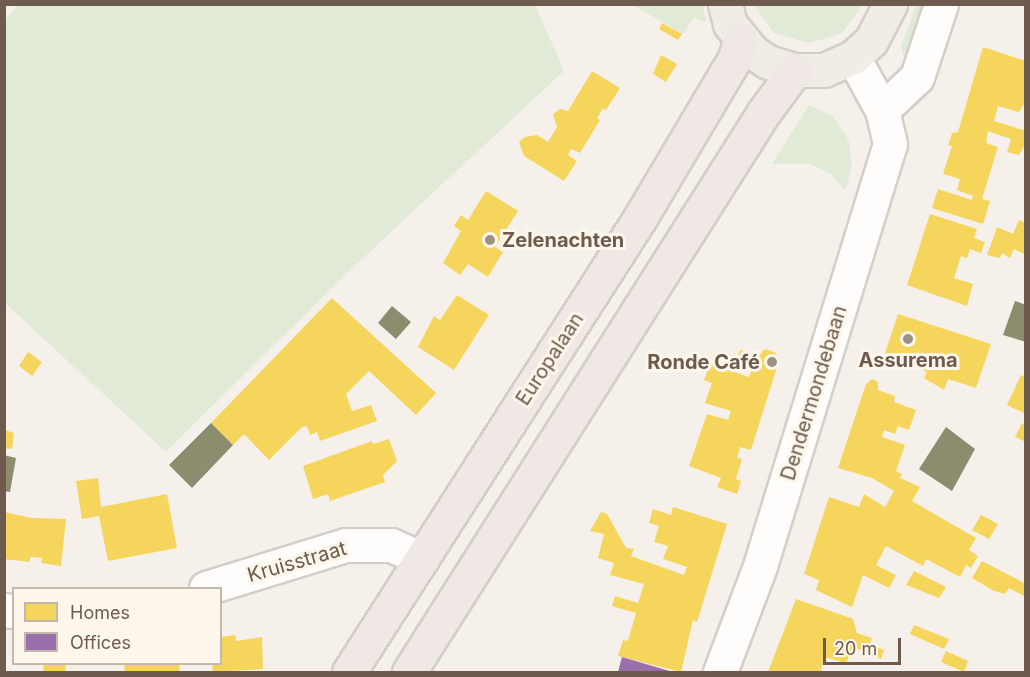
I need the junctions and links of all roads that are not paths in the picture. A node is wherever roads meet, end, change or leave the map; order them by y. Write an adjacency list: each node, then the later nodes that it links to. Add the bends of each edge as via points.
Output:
1 (724, 4): 4 (main road)
2 (890, 4): 5 (main road, via 871,41)
3 (941, 4): 7 (street, via 917,76)
4 (740, 40): 6 (main road, via 768,62); 8 (highway, Europalaan, via 735,58 640,218)
5 (853, 57): 6 (main road, via 824,70); 7 (street, Dendermondebaan)
6 (795, 70): 11 (highway, via 764,112)
7 (882, 110): 12 (street, Dendermondebaan, via 890,144 880,185 760,566)
8 (422, 559): 9 (street, Kruisstraat, via 391,545 346,545); 10 (highway, Europalaan)
9 (209, 587)
10 (349, 672)
11 (409, 672)
12 (720, 672)

